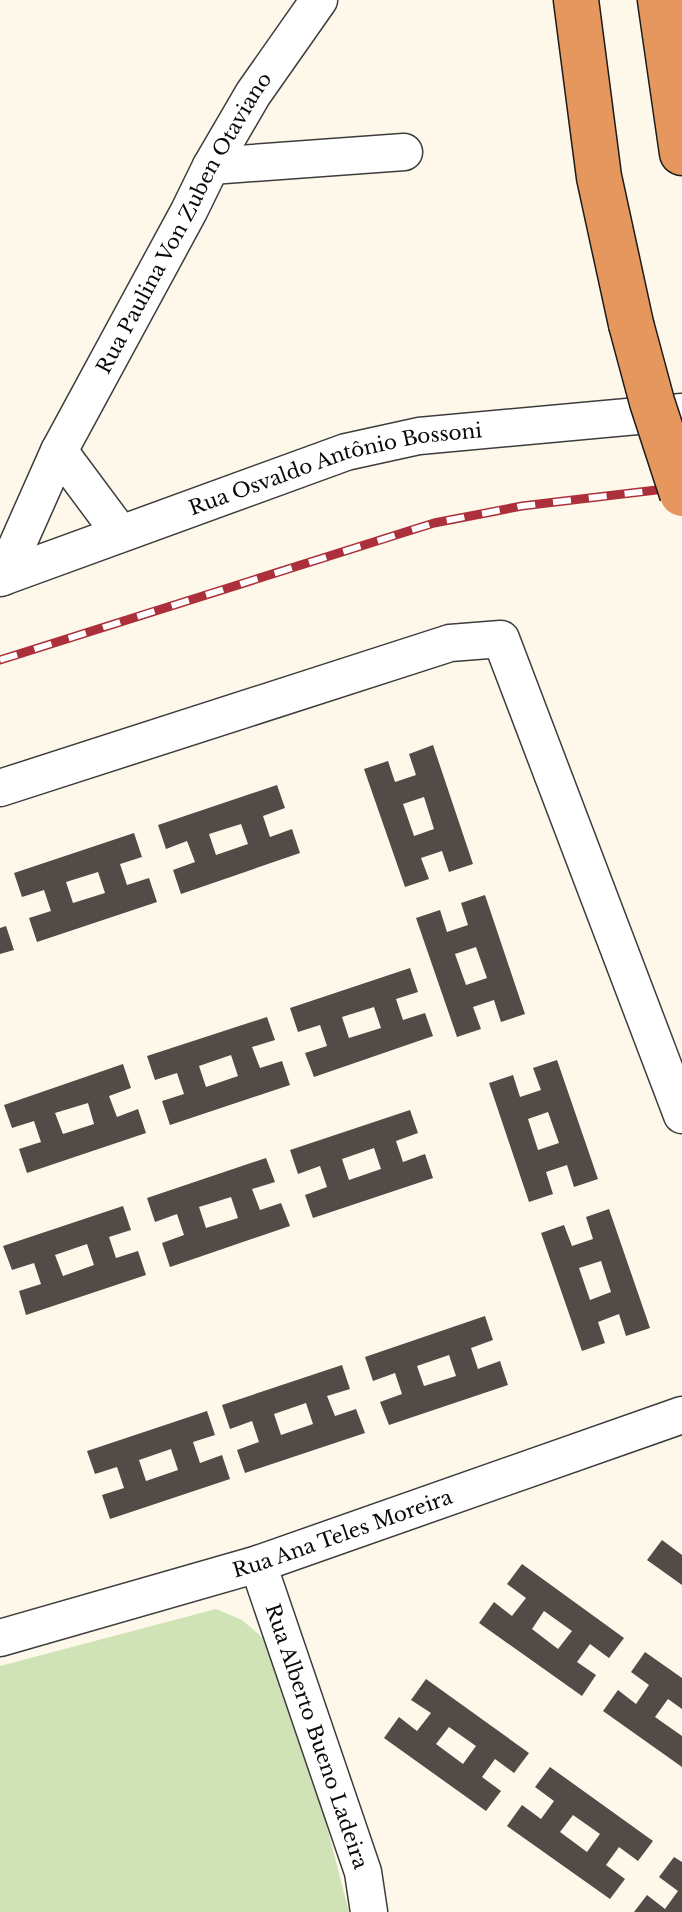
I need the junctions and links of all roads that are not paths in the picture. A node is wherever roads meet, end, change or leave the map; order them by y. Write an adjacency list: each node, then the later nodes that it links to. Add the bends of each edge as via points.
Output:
1 (319, 0): 6 (street, Rua Paulina Von Zuben Otaviano, via 253,94)
2 (576, 0): 9 (highway, bridge, via 599,177 631,324)
3 (660, 0): 5 (highway)
4 (404, 152): 6 (street)
5 (682, 153)
6 (211, 166): 8 (street, Rua Paulina Von Zuben Otaviano)
7 (682, 412): 10 (street, Rua Osvaldo Antônio Bossoni, via 419,436 346,452)
8 (59, 451): 10 (street); 11 (street, Rua Paulina Von Zuben Otaviano)
9 (682, 494)
10 (120, 533): 11 (street, Rua Osvaldo Antônio Bossoni)
11 (1, 578)
12 (0, 788): 13 (street, via 450,643 501,639)
13 (682, 1115)
14 (682, 1415): 15 (street, Rua Ana Teles Moreira)
15 (258, 1564): 16 (street, Rua Ana Teles Moreira); 17 (street, Rua Alberto Bueno Ladeira, via 363,1872)
16 (0, 1638)
17 (369, 1912)

